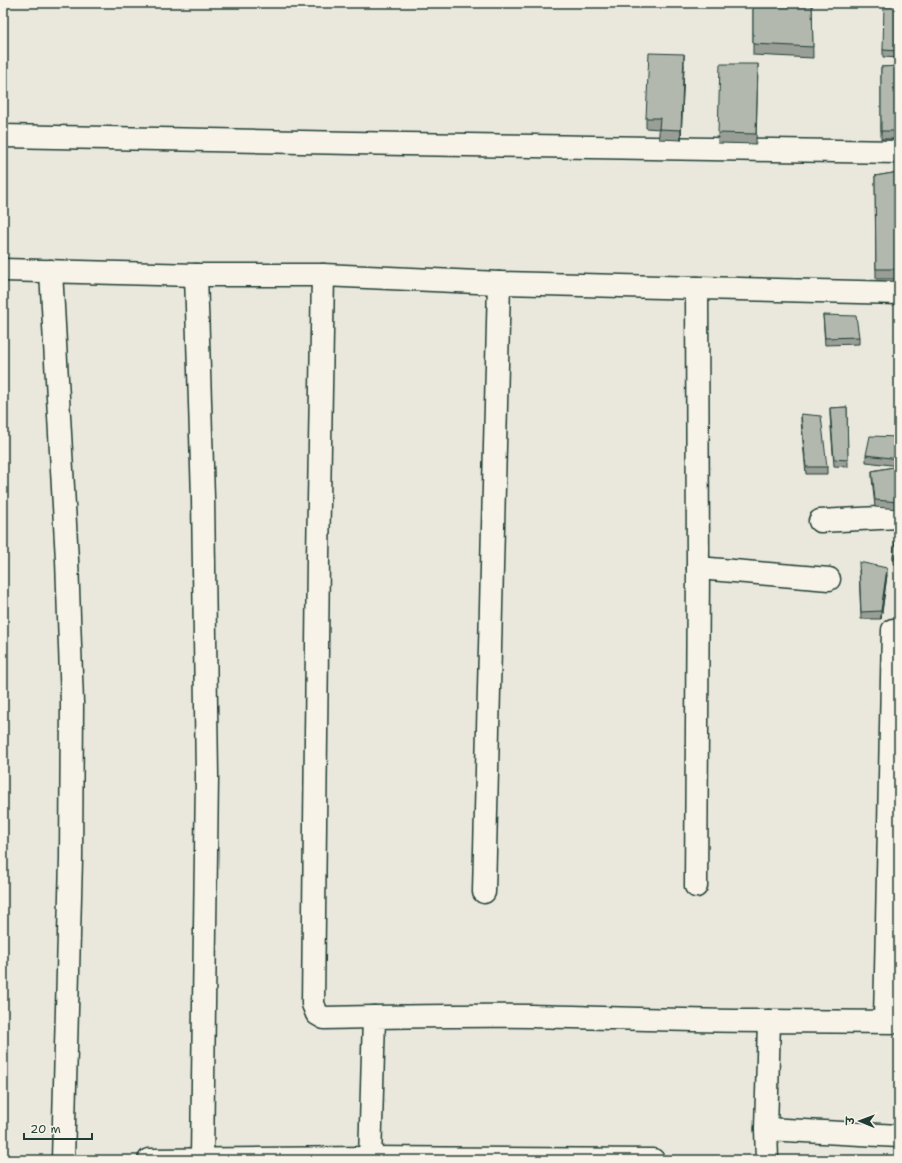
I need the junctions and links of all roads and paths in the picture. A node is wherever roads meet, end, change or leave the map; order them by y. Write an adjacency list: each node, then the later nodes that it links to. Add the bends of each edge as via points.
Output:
1 (3, 136): 2 (street)
2 (899, 152)
3 (3, 270): 4 (street)
4 (51, 271): 5 (street); 25 (street, via 72,703 71,859)
5 (196, 275): 6 (street); 22 (street, via 203,498 207,776)
6 (323, 275): 7 (street); 17 (street, via 313,1004 316,1014 324,1018)
7 (499, 283): 8 (street); 16 (street)
8 (697, 288): 9 (street); 12 (street)
9 (899, 293)
10 (899, 517): 11 (street)
11 (820, 521)
12 (698, 568): 13 (street); 15 (street)
13 (829, 579)
14 (893, 630): 19 (street)
15 (696, 886)
16 (484, 892)
17 (374, 1017): 18 (street, via 448,1015); 24 (street)
18 (769, 1021): 19 (street); 20 (street)
19 (892, 1022)
20 (766, 1129): 21 (street); 28 (street)
21 (899, 1136)
22 (202, 1159): 23 (street); 26 (street)
23 (290, 1159): 24 (street)
24 (370, 1159): 27 (street)
25 (63, 1160)
26 (150, 1160)
27 (653, 1160)
28 (767, 1160)

